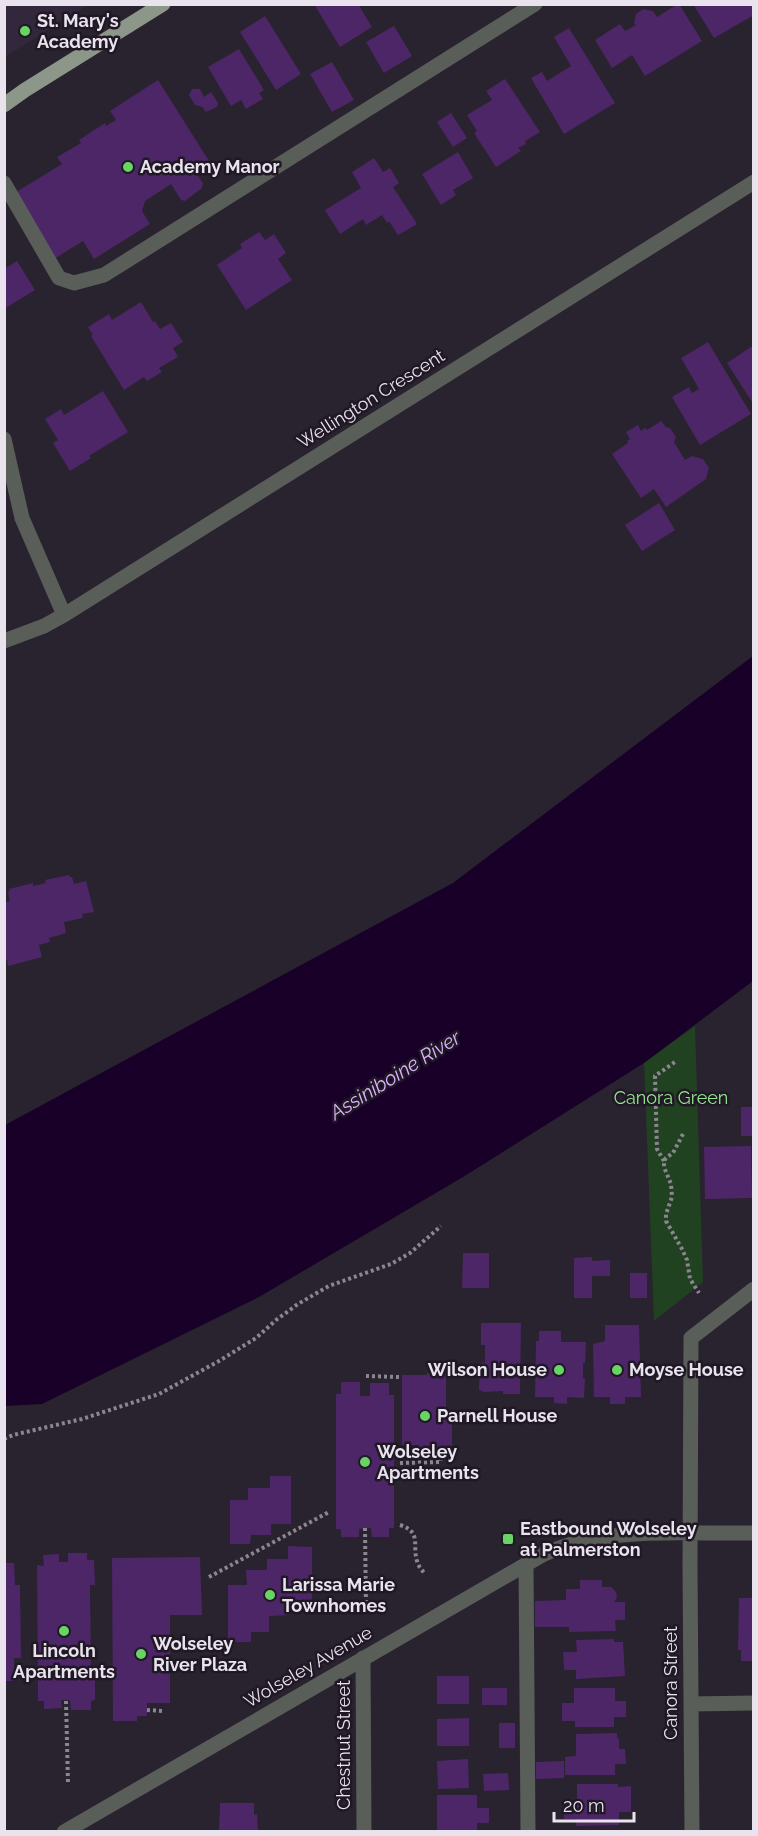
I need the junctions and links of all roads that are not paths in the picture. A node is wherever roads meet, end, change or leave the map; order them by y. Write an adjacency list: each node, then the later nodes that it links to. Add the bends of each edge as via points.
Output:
1 (163, 4): 3 (main road)
2 (535, 4): 5 (street, via 104,275 74,283 59,278)
3 (4, 105)
4 (753, 182): 7 (street, Wellington Crescent)
5 (4, 183)
6 (4, 439): 7 (street, via 22,518)
7 (64, 615): 8 (street, Wellington Crescent)
8 (4, 641)
9 (753, 1289): 11 (street, Canora Street, via 691,1338)
10 (753, 1533): 11 (street, Wolseley Avenue)
11 (690, 1534): 12 (street, Wolseley Avenue, via 586,1540); 15 (street, Canora Street)
12 (526, 1564): 13 (street, Wolseley Avenue); 18 (street)
13 (363, 1658): 16 (street, Wolseley Avenue); 17 (street, Chestnut Street)
14 (753, 1703): 15 (street)
15 (691, 1704): 19 (street, Canora Street)
16 (64, 1832)
17 (364, 1832)
18 (528, 1832)
19 (692, 1832)

